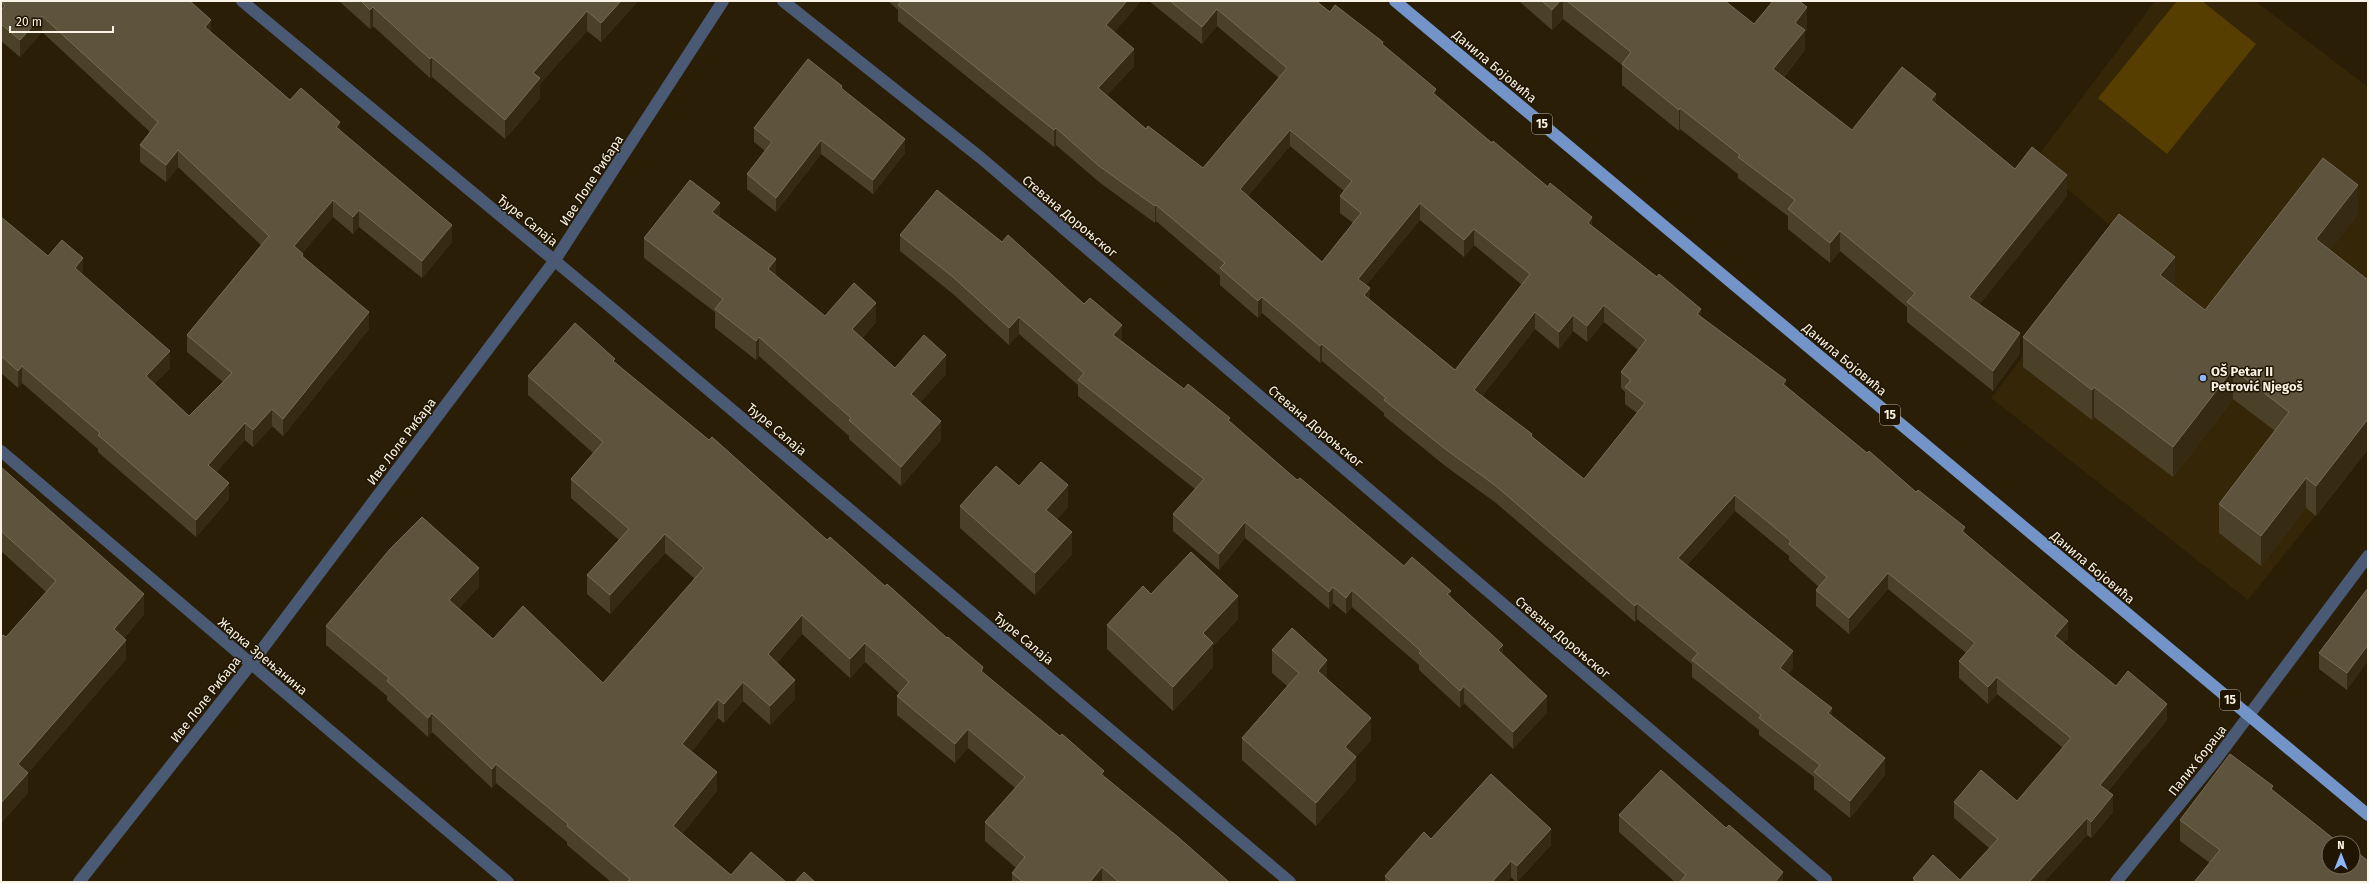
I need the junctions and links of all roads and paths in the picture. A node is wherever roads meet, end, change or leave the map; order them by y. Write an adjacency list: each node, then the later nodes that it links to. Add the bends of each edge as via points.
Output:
1 (242, 1): 5 (street, Ђуре Салаја)
2 (723, 1): 5 (street, Иве Лоле Рибара)
3 (783, 1): 11 (street, Стевана Дороњског, via 981,158)
4 (1395, 1): 9 (main road, Данила Бојовића / 15)
5 (555, 260): 8 (street, Иве Лоле Рибара); 14 (street, Ђуре Салаја)
6 (1, 451): 8 (street, Жарка Зрењанина)
7 (2368, 556): 9 (street, Палих бораца)
8 (251, 664): 12 (street, Иве Лоле Рибара); 13 (street, Жарка Зрењанина)
9 (2249, 716): 10 (main road, Данила Бојовића / 15); 15 (street, Палих бораца)
10 (2368, 816)
11 (1826, 880)
12 (79, 882)
13 (508, 882)
14 (1290, 882)
15 (2116, 882)

